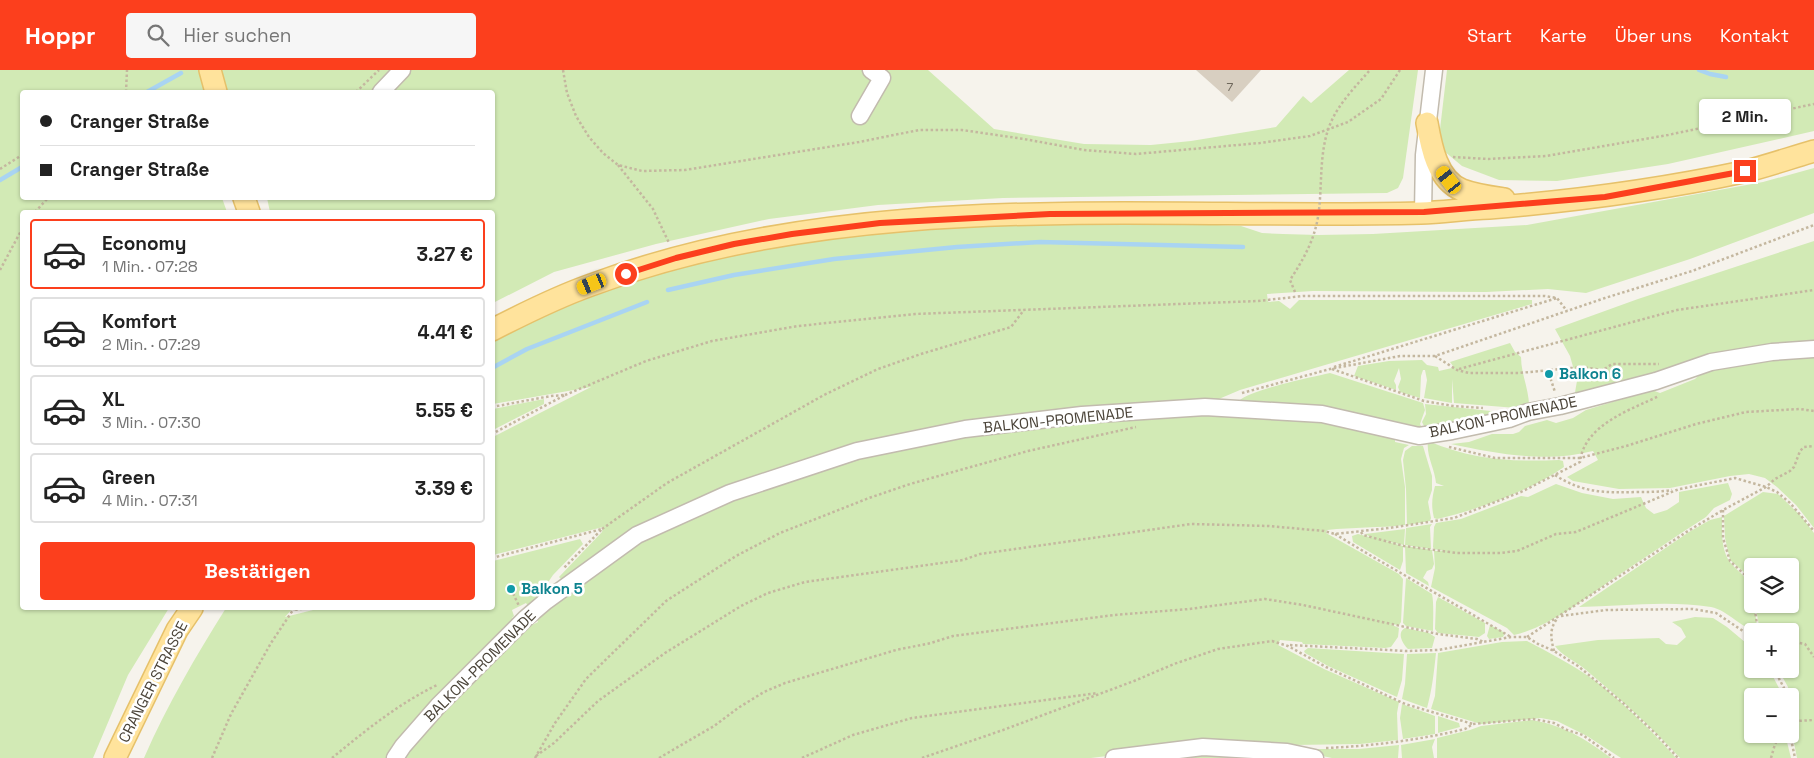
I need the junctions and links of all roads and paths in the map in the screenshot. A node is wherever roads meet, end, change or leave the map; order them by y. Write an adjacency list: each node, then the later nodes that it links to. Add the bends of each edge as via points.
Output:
1 (127, 70): 10 (path)
2 (210, 70): 11 (main road)
3 (379, 70): 12 (path)
4 (402, 70): 13 (street)
5 (563, 70): 20 (path, via 567,94 576,116 603,153)
6 (871, 70): 15 (street, via 882,78)
7 (1370, 70): 32 (path, bridge, via 1342,103 1325,138 1317,222 1312,241 1290,280)
8 (1400, 70): 20 (path, via 1381,98 1348,122 1310,136 1260,143 1136,154 1084,150 962,130 919,130 685,170 642,171)
9 (1434, 70): 16 (street)
10 (126, 90)
11 (215, 90)
12 (358, 90)
13 (383, 90)
14 (1814, 104): 19 (path, via 1668,135 1546,156)
15 (860, 116)
16 (1427, 124): 19 (main road); 25 (street)
17 (1814, 151): 23 (main road, via 1745,171 1605,197)
18 (20, 156): 21 (path)
19 (1434, 156): 23 (main road, via 1443,172 1460,190)
20 (618, 165): 28 (path, via 653,209)
21 (0, 169)
22 (46, 200): 24 (path)
23 (1534, 204): 25 (main road)
24 (37, 210)
25 (1424, 212): 28 (main road, via 969,217 880,223 792,234)
26 (1814, 225): 35 (path, via 1692,271)
27 (20, 233): 29 (path)
28 (676, 258): 30 (main road)
29 (0, 270)
30 (592, 284): 36 (main road, via 561,286); 37 (main road)
31 (1814, 290): 40 (path, via 1677,310)
32 (1296, 296): 33 (path); 34 (path, via 1258,301)
33 (1557, 298): 35 (path); 39 (path)
34 (1025, 309): 43 (path, via 915,314 798,326 712,341 646,361); 57 (path, via 1011,327 886,366 824,395 666,483)
35 (1567, 311): 39 (path, via 1435,356 1400,356)
36 (495, 317)
37 (495, 328)
38 (1814, 350): 50 (street, BALKON-PROMENADE, via 1772,352 1712,362 1656,381 1509,419)
39 (1330, 369): 44 (path); 46 (path, via 1424,401)
40 (1457, 370)
41 (1549, 374): 42 (path)
42 (1555, 392)
43 (565, 395): 45 (path); 49 (path)
44 (1237, 395)
45 (495, 406)
46 (1491, 409)
47 (1814, 411): 52 (path, via 1746,412)
48 (1143, 426): 85 (path, via 1028,451 910,484 780,533 736,556 666,601 586,679)
49 (495, 432)
50 (1419, 436): 52 (path, via 1458,450 1495,458); 89 (street, BALKON-PROMENADE, via 1322,414 1205,407 1082,415 965,429 857,451 730,493 637,535 526,618 438,706)
51 (1814, 446): 54 (path, via 1804,447 1794,467)
52 (1580, 458): 53 (path, via 1580,462)
53 (1555, 475): 55 (path, via 1568,484 1614,493); 59 (path, via 1454,518)
54 (1766, 487): 55 (path, via 1735,478); 56 (path); 58 (path, via 1790,503)
55 (1679, 489): 59 (path, via 1576,532 1556,534 1517,551 1457,553 1393,544)
56 (1723, 510): 63 (path, via 1723,538 1730,561); 68 (path)
57 (602, 529): 61 (path); 62 (path)
58 (1814, 531)
59 (1361, 532): 60 (path)
60 (1335, 534): 70 (path); 85 (path, via 1269,526 1191,524 805,582 768,593 741,606 666,653 598,701)
61 (495, 557)
62 (564, 568)
63 (1744, 574)
64 (511, 589): 67 (path)
65 (191, 610): 86 (main road, CRANGER STRASSE, via 177,630)
66 (293, 610): 87 (path, via 231,714)
67 (522, 612)
68 (1560, 616): 69 (path, via 1606,610 1693,609 1716,612); 71 (path); 75 (path, via 1553,624 1551,639)
69 (1744, 631)
70 (1511, 637): 71 (path); 72 (path)
71 (1527, 637): 75 (path)
72 (1484, 642): 74 (path, via 1438,650 1407,651); 90 (path, via 1265,599 963,634 896,650 764,692)
73 (1799, 643): 76 (path, via 1805,644)
74 (1288, 646): 78 (path, via 1272,641 1218,649); 81 (path, via 1405,704)
75 (1554, 651): 95 (path, via 1623,703)
76 (1814, 658)
77 (441, 683): 88 (path, via 373,724)
78 (1104, 692): 91 (path, via 912,718 853,735); 92 (path)
79 (1814, 720): 80 (path)
80 (1799, 721)
81 (1473, 724): 84 (path, via 1465,729 1402,742); 94 (path, via 1533,719 1554,723 1583,735)
82 (1776, 743): 96 (path)
83 (1792, 743): 97 (path)
84 (1320, 753): 93 (street, via 1203,746)
85 (535, 757)
86 (115, 758)
87 (212, 758)
88 (332, 758)
89 (395, 758)
90 (659, 758)
91 (802, 758)
92 (922, 758)
93 (1114, 758)
94 (1614, 758)
95 (1678, 758)
96 (1771, 758)
97 (1795, 758)

